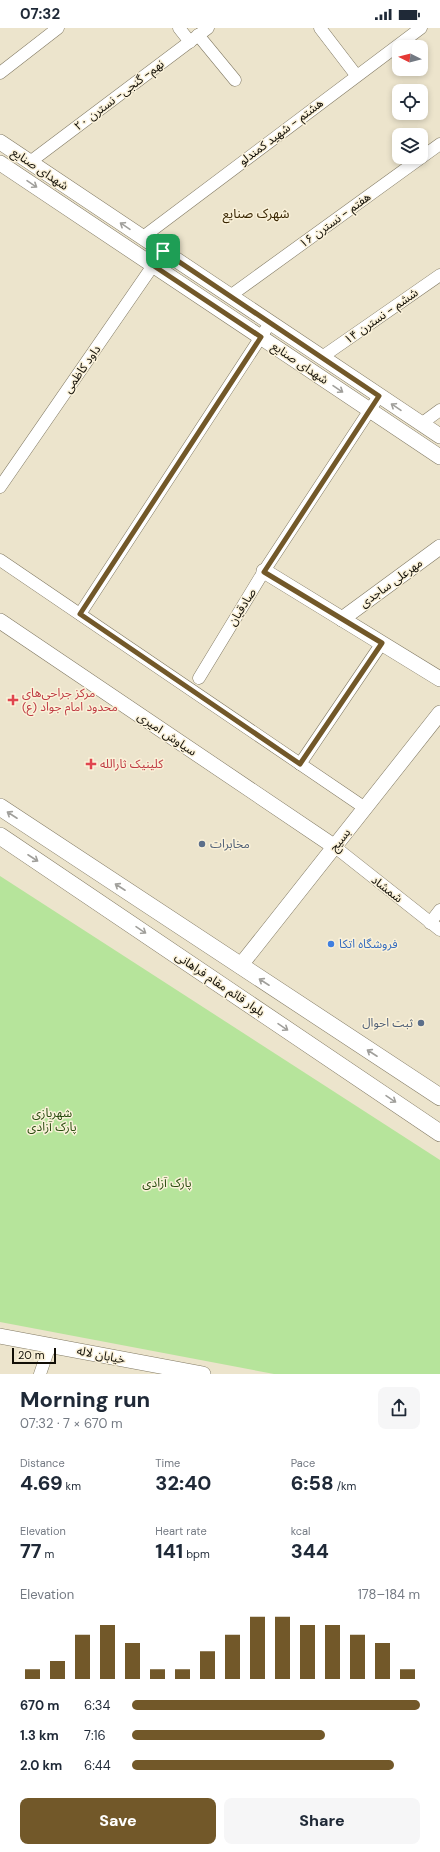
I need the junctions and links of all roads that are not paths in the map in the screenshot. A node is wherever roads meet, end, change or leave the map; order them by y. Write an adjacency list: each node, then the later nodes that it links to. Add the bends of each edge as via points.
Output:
1 (58, 28): 7 (street)
2 (180, 28): 6 (street)
3 (208, 28): 6 (street, نهم- گنجی- نسترن ۲۰)
4 (320, 28): 8 (street)
5 (421, 28): 8 (street, هشتم - شهید کمندلو)
6 (194, 39): 9 (street); 12 (street, نهم- گنجی- نسترن ۲۰)
7 (0, 74)
8 (356, 75): 14 (street, هشتم - شهید کمندلو)
9 (235, 80)
10 (1, 144): 12 (street, شهدای صنایع)
11 (440, 144): 18 (street, هفتم - نسترن ۱۶)
12 (30, 162): 14 (street, شهدای صنایع, one-way to 12)
13 (0, 163): 16 (street, شهدای صنایع, one-way to 16)
14 (143, 237): 15 (street, شهدای صنایع)
15 (163, 251): 16 (street, داود کاظمی); 18 (street, شهدای صنایع)
16 (154, 266): 20 (street, شهدای صنایع); 28 (street, داود کاظمی)
17 (440, 275): 21 (street, ششم - نسترن ۱۴)
18 (230, 296): 19 (street, شهدای صنایع)
19 (270, 323): 20 (street); 21 (street, شهدای صنایع)
20 (261, 337): 23 (street, شهدای صنایع, one-way to 23); 32 (street)
21 (322, 357): 22 (street, شهدای صنایع)
22 (379, 396): 23 (street, صادقیان); 25 (street, شهدای صنایع, one-way to 22)
23 (370, 410): 27 (street, شهدای صنایع); 31 (street, صادقیان)
24 (440, 410): 25 (street)
25 (422, 424): 26 (street, شهدای صنایع)
26 (440, 436)
27 (440, 457)
28 (0, 487)
29 (440, 547): 33 (street, مهرعلی ساجدی)
30 (0, 560): 32 (street)
31 (264, 572): 33 (street); 36 (street, صادقیان)
32 (80, 614): 39 (street)
33 (342, 619): 35 (street)
34 (0, 621): 43 (street, سیاوش امیری)
35 (382, 643): 37 (street); 39 (street)
36 (199, 678)
37 (440, 679)
38 (440, 713): 41 (street, بسیج)
39 (300, 764): 41 (street)
40 (0, 807): 47 (main road, one-way to 40)
41 (365, 808): 43 (street, بسیج)
42 (0, 836): 49 (main road, بلوار قائم مقام فراهانی, one-way to 49)
43 (335, 847): 45 (street, شمشاد); 47 (street, بسیج)
44 (440, 910): 45 (street)
45 (430, 923): 46 (street, شمشاد)
46 (440, 930)
47 (240, 966): 48 (main road, one-way to 47)
48 (440, 1097)
49 (440, 1133)
50 (0, 1336): 51 (street, خیابان لاله)
51 (50, 1345): 52 (street); 53 (street, خیابان لاله)
52 (40, 1374)
53 (201, 1374)

